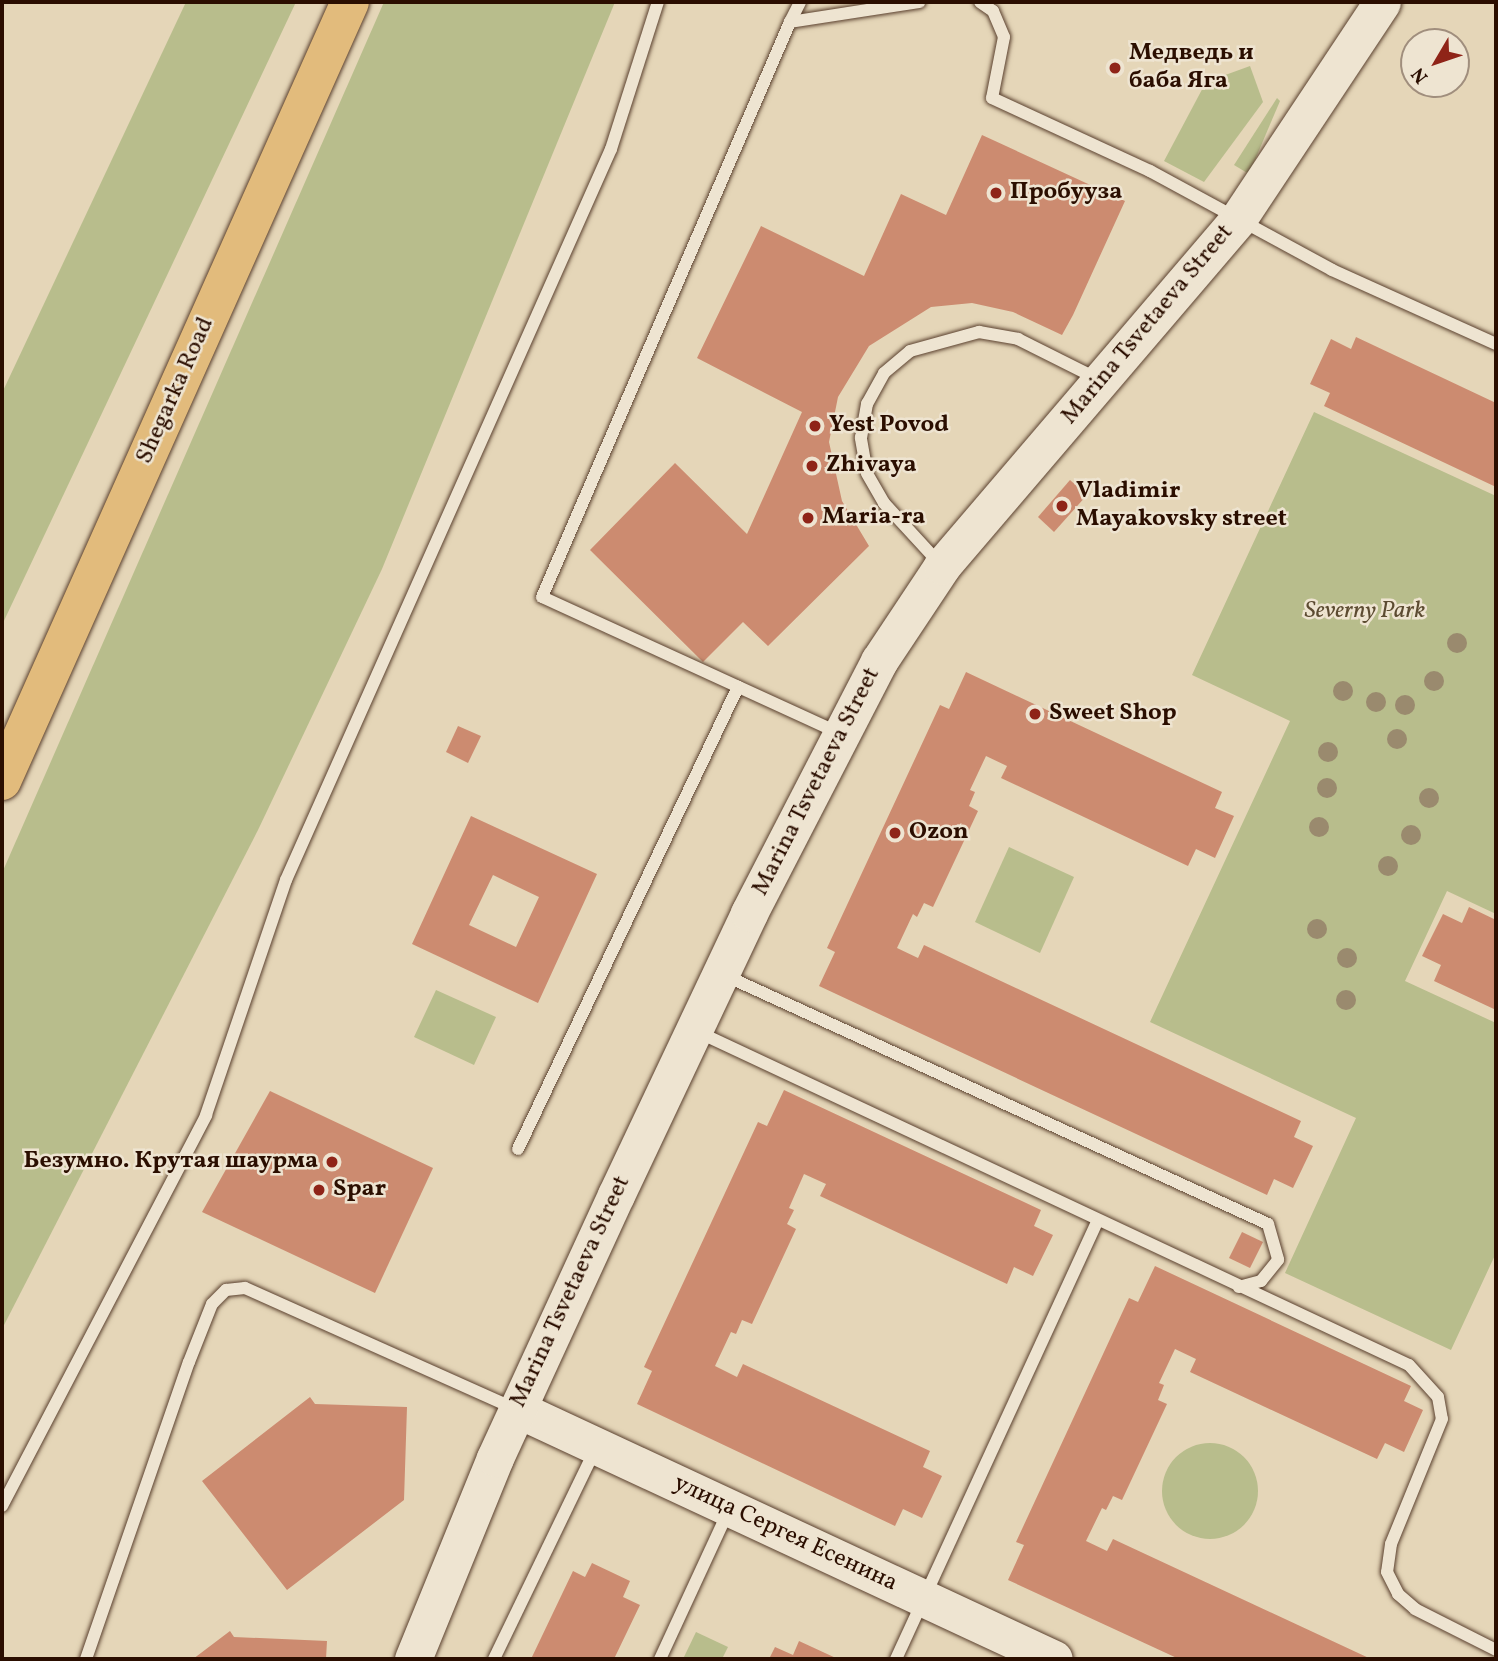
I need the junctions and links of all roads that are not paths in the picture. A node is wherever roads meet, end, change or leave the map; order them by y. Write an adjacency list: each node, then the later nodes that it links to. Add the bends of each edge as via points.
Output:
1 (350, 2): 14 (main road, Shegarka Road)
2 (658, 2): 22 (lane, via 611,149 286,880 206,1115)
3 (800, 2): 7 (lane)
4 (919, 2): 7 (lane)
5 (980, 2): 8 (lane, via 993,11 1004,37 992,98)
6 (1382, 2): 8 (street, Marina Tsvetaeva Street)
7 (790, 22): 12 (lane, via 542,597)
8 (1238, 219): 9 (lane, via 1332,270); 10 (street, Marina Tsvetaeva Street)
9 (1496, 344)
10 (1101, 381): 11 (street, Marina Tsvetaeva Street); 11 (lane, via 1018,339 979,332 909,351 884,373 866,404 861,438 867,473 884,503)
11 (942, 566): 13 (street, Marina Tsvetaeva Street, via 886,651)
12 (738, 687): 13 (lane); 17 (lane)
13 (842, 734): 15 (street, Marina Tsvetaeva Street)
14 (2, 781)
15 (720, 973): 16 (street, Marina Tsvetaeva Street); 19 (lane, via 1268,1224 1278,1260 1261,1281)
16 (694, 1030): 18 (lane); 20 (street, Marina Tsvetaeva Street)
17 (518, 1149)
18 (1098, 1220): 19 (lane); 24 (lane)
19 (1239, 1287): 25 (lane, via 1409,1365 1426,1380 1440,1408 1439,1438 1391,1544 1388,1572 1398,1594 1415,1609)
20 (517, 1409): 21 (street, улица Сергея Есенина); 26 (lane, via 245,1288 226,1290 212,1304 189,1362); 27 (street, Marina Tsvetaeva Street)
21 (596, 1446): 23 (street, улица Сергея Есенина); 28 (lane)
22 (2, 1506)
23 (730, 1508): 24 (street, улица Сергея Есенина); 29 (lane)
24 (925, 1599): 30 (lane); 31 (street, улица Сергея Есенина)
25 (1496, 1650)
26 (86, 1659)
27 (412, 1659)
28 (494, 1659)
29 (660, 1659)
30 (896, 1659)
31 (1054, 1659)

